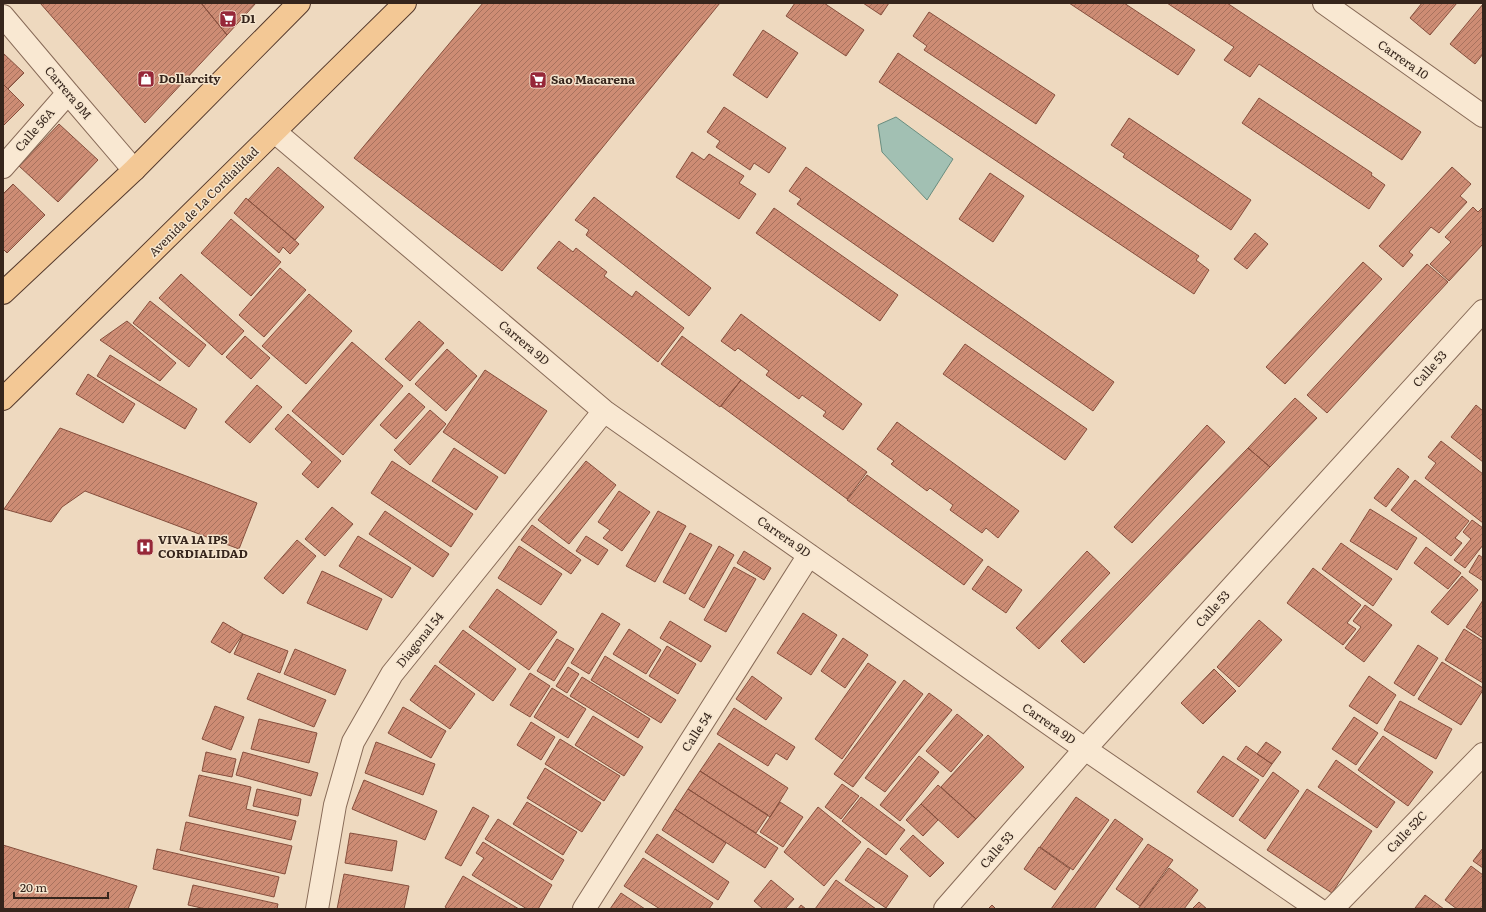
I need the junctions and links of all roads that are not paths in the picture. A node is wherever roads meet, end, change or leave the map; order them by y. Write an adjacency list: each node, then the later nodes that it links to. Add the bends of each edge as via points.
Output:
1 (299, 3): 9 (main road)
2 (405, 3): 7 (main road, Avenida de La Cordialidad)
3 (1324, 3): 6 (street, Carrera 10)
4 (3, 16): 5 (street, Carrera 9M)
5 (68, 94): 8 (street, Calle 56A); 9 (street, Carrera 9M)
6 (1483, 116)
7 (274, 132): 12 (main road, Avenida de La Cordialidad); 13 (street, Carrera 9D)
8 (3, 167)
9 (134, 170): 10 (main road)
10 (3, 293)
11 (1483, 311): 15 (street, Calle 53)
12 (3, 399)
13 (604, 411): 14 (street, Carrera 9D); 17 (street, Diagonal 54, via 392,674 353,742 335,805)
14 (809, 555): 15 (street, Carrera 9D); 18 (street, Calle 54)
15 (1085, 749): 19 (street, Calle 53); 20 (street, Carrera 9D)
16 (1483, 754): 21 (street, Calle 52C)
17 (317, 909)
18 (584, 909)
19 (945, 909)
20 (1318, 909)
21 (1332, 909)

